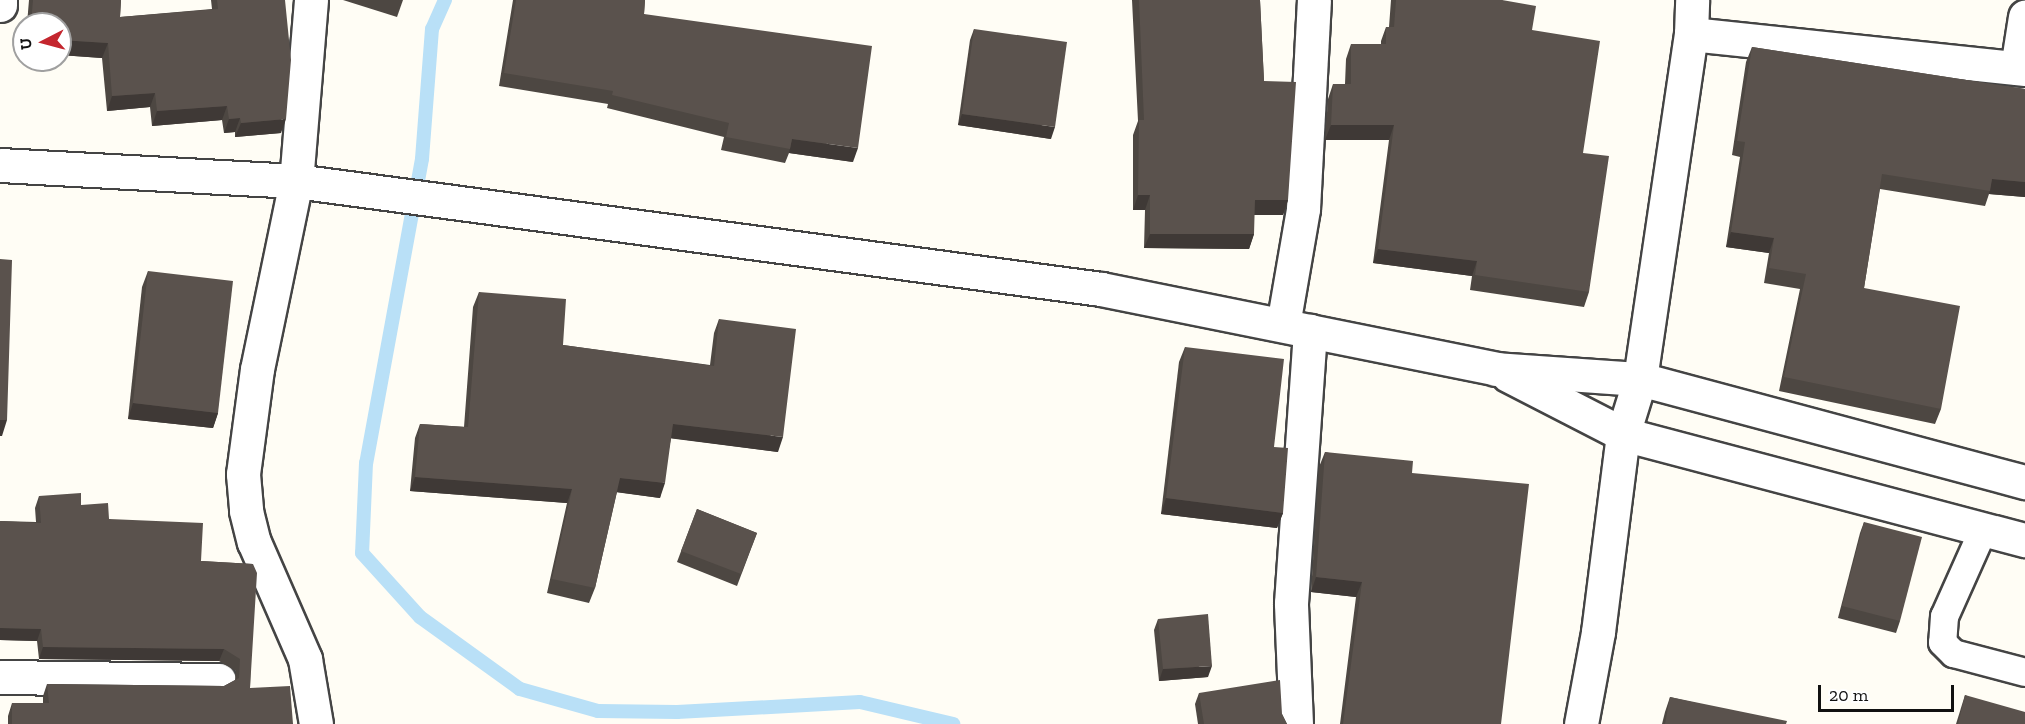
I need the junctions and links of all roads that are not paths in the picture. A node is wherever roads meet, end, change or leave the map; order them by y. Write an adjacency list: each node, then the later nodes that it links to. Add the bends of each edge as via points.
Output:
1 (0, 0): 5 (street)
2 (311, 0): 10 (street)
3 (1314, 0): 11 (street)
4 (1692, 0): 7 (street)
5 (0, 5)
6 (2025, 17): 8 (street)
7 (1691, 34): 8 (street); 13 (street)
8 (2021, 69)
9 (0, 165): 10 (street)
10 (296, 181): 11 (street, via 1101,289); 21 (street, via 257,369 243,474 254,542 304,659)
11 (1296, 328): 12 (street); 22 (street, via 1292,603)
12 (1496, 369): 13 (street); 14 (street)
13 (1640, 379): 14 (street); 15 (street)
14 (1623, 435): 16 (street); 23 (street, via 1598,632)
15 (2025, 482)
16 (1983, 529): 17 (street); 18 (lane, via 1944,616 1941,642 1953,653)
17 (2025, 540)
18 (2025, 672)
19 (0, 677): 20 (street)
20 (219, 680)
21 (316, 724)
22 (1296, 724)
23 (1581, 724)

